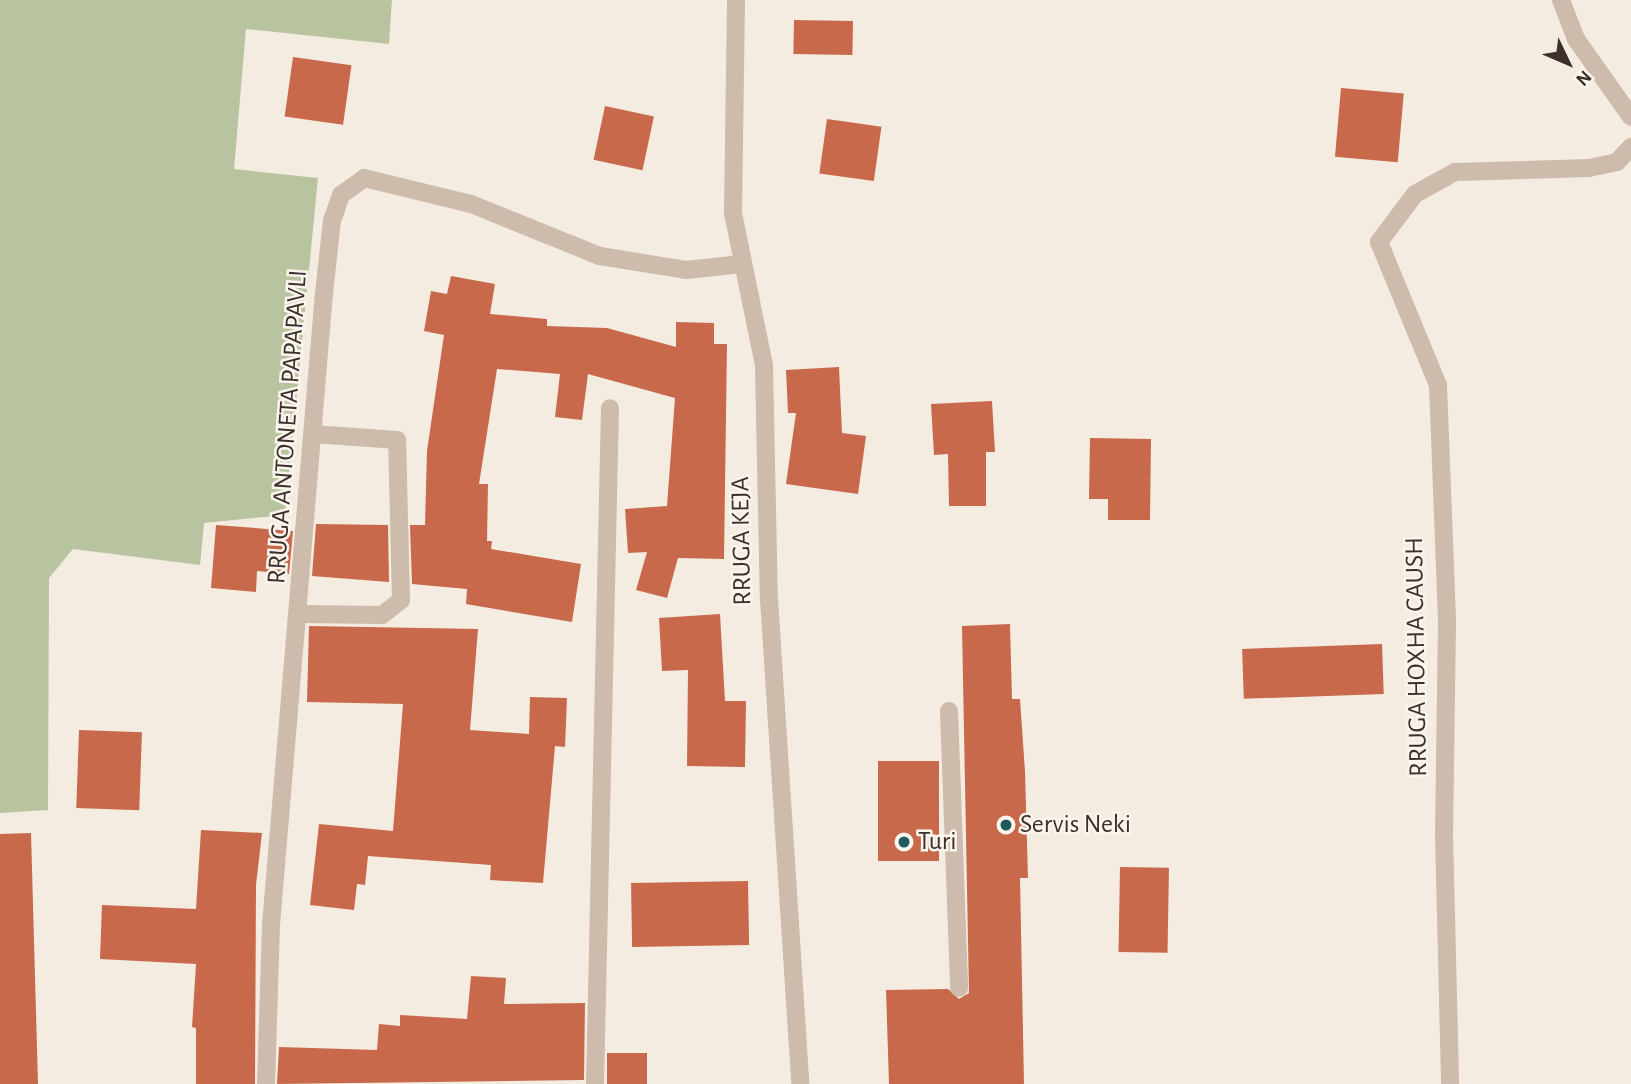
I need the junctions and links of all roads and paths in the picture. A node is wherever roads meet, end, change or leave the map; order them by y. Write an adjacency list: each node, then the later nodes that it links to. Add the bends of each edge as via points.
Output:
1 (736, 0): 5 (street, RRUGA KEJA, via 733,213)
2 (1561, 0): 3 (street, via 1576,39)
3 (1631, 117)
4 (1631, 147): 14 (street, RRUGA HOXHA CAUSH, via 1617,162 1589,168 1455,172 1415,194 1379,242 1438,385 1447,622 1444,834)
5 (742, 264): 7 (street, RRUGA ANTONETA PAPAPAVLI, via 687,270 600,256 471,204 364,178 341,195 332,220); 13 (street, RRUGA KEJA, via 764,366 771,639)
6 (610, 408): 12 (street)
7 (313, 434): 8 (street, RRUGA ANTONETA PAPAPAVLI); 8 (street, via 397,440 401,600 382,615)
8 (300, 614): 11 (street, RRUGA ANTONETA PAPAPAVLI, via 271,925)
9 (949, 711): 10 (street)
10 (959, 988)
11 (266, 1084)
12 (594, 1084)
13 (800, 1084)
14 (1450, 1084)

